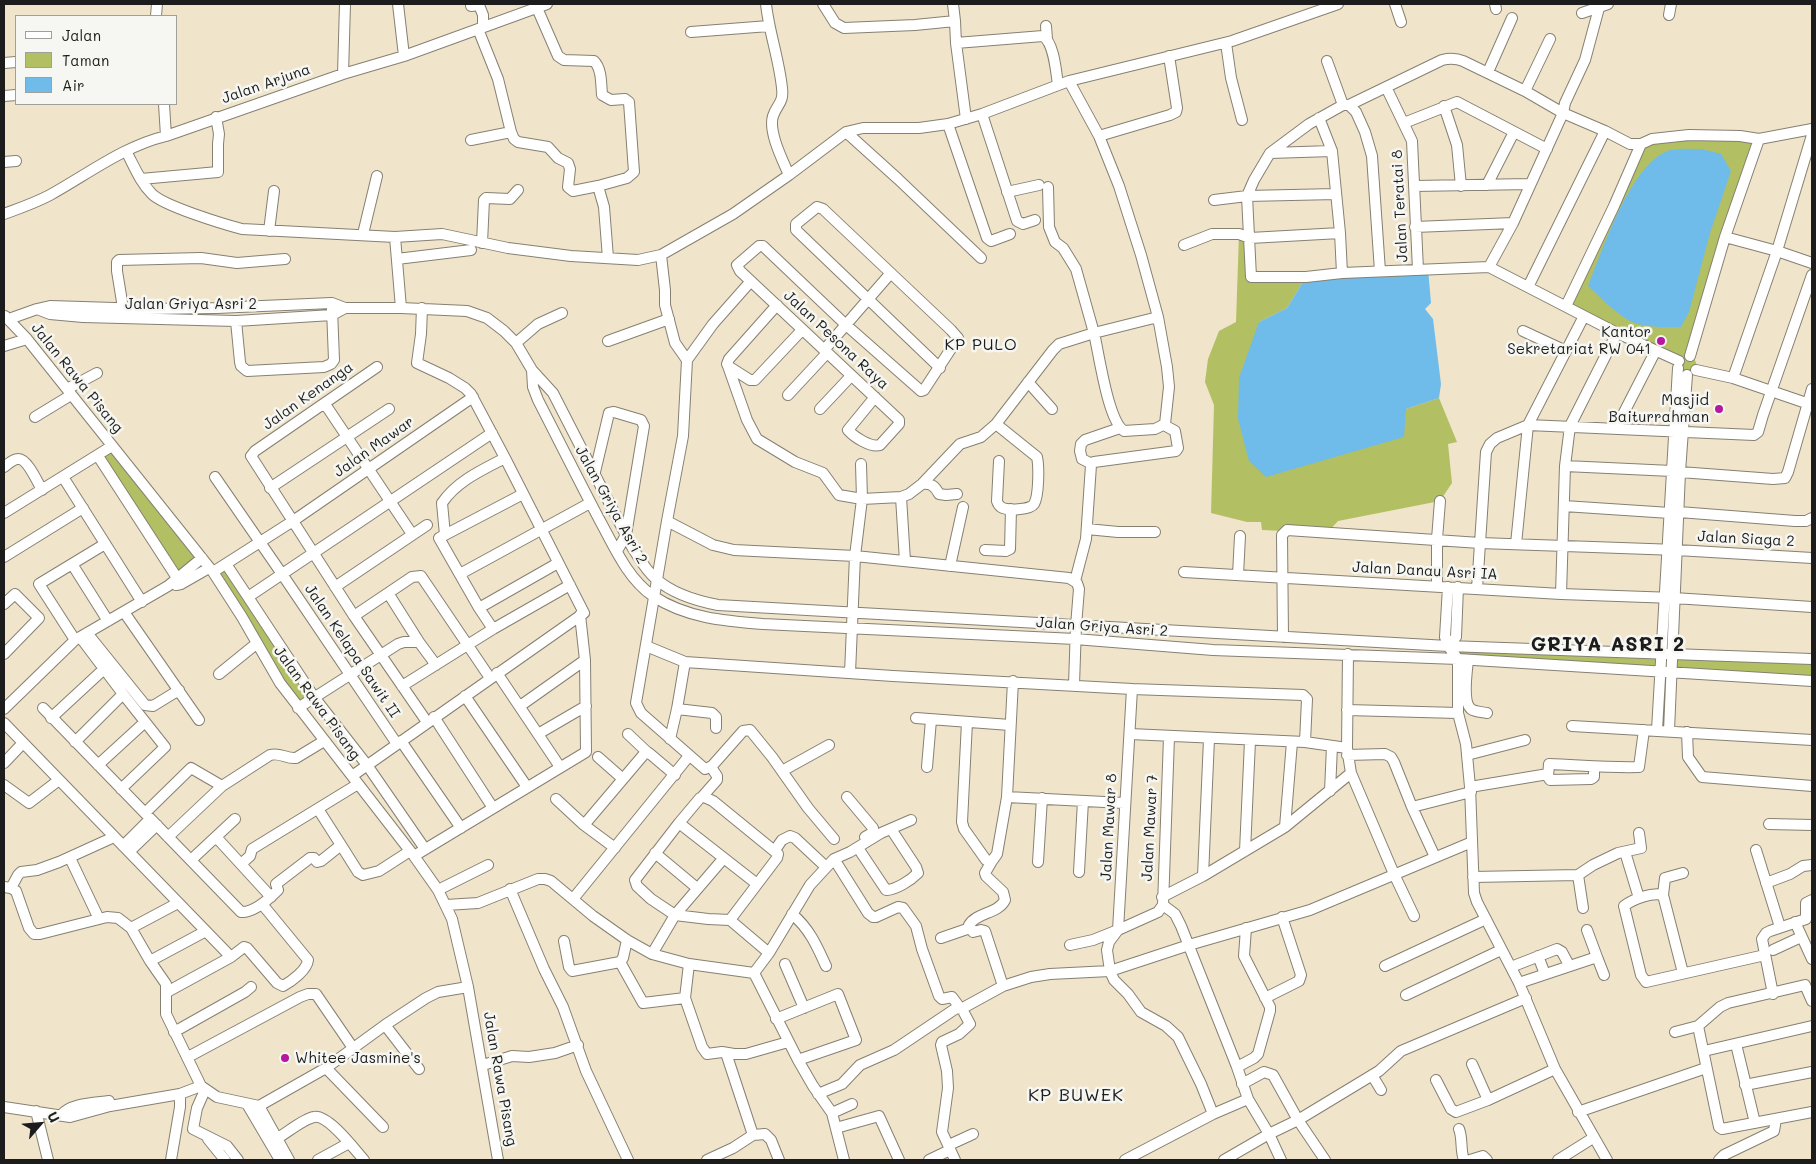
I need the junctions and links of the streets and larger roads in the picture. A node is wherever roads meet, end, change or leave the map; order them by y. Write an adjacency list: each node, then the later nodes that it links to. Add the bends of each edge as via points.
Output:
1 (345, 4): 29 (street)
2 (398, 4): 25 (street)
3 (471, 4): 19 (street, via 479,5 483,15)
4 (766, 4): 17 (street)
5 (823, 4): 15 (street, via 835,23 844,28)
6 (953, 4): 15 (street)
7 (1395, 4): 16 (street)
8 (1671, 4): 13 (street)
9 (1331, 5): 24 (street)
10 (542, 6): 19 (street, Jalan Arjuna); 67 (street, via 558,56 564,60 594,61 600,75 602,95 607,99 629,102 634,172 620,181)
11 (1604, 6): 12 (street); 37 (street)
12 (1582, 13)
13 (1669, 15)
14 (1512, 18): 28 (street)
15 (955, 21): 23 (street)
16 (1402, 22)
17 (769, 26): 20 (street); 62 (street, via 783,96 773,116 773,124)
18 (1046, 26): 21 (street)
19 (480, 28): 25 (street, Jalan Arjuna); 47 (street, via 498,79)
20 (691, 32)
21 (1047, 39): 23 (street, via 1038,35); 31 (street)
22 (1550, 39): 33 (street)
23 (956, 43): 41 (street)
24 (1226, 43): 26 (street); 42 (street)
25 (404, 56): 29 (street, Jalan Arjuna)
26 (1169, 56): 30 (street); 52 (street, via 1176,112)
27 (1327, 61): 35 (street)
28 (1488, 72): 32 (street, via 1457,58 1449,58); 33 (street)
29 (343, 74): 39 (street, Jalan Arjuna)
30 (1069, 81): 31 (street); 52 (street)
31 (1058, 85): 38 (street)
32 (1386, 87): 35 (street); 43 (street, Jalan Teratai 8)
33 (1526, 91): 37 (street)
34 (164, 105): 51 (street)
35 (1346, 105): 40 (street); 99 (street, via 1356,112 1372,156)
36 (1444, 106): 43 (street); 49 (street, via 1457,102); 69 (street, via 1457,146)
37 (1563, 113): 46 (street); 56 (street)
38 (982, 114): 41 (street); 72 (street)
39 (216, 117): 51 (street, Jalan Arjuna); 64 (street, via 218,172)
40 (1319, 118): 58 (street); 59 (street)
41 (966, 119): 44 (street)
42 (1242, 120)
43 (1404, 123): 68 (street, Jalan Teratai 8, via 1412,141)
44 (948, 124): 48 (street, via 919,128 863,128); 83 (street, via 987,238 991,241)
45 (1812, 129): 53 (street)
46 (1605, 131): 55 (street, via 1630,144); 104 (street)
47 (511, 132): 54 (street); 67 (street, via 518,142 548,147 568,163 570,190)
48 (846, 132): 62 (street); 93 (street)
49 (1514, 132): 56 (street); 66 (street)
50 (1812, 135): 90 (street)
51 (166, 136): 57 (street, Jalan Arjuna, via 147,140)
52 (1099, 136): 119 (street, via 1119,186)
53 (1759, 139): 55 (street, via 1689,135 1652,139); 85 (street)
54 (471, 140)
55 (1641, 144): 108 (street)
56 (1547, 149): 65 (street)
57 (126, 151): 64 (street); 76 (street, Jalan Arjuna, via 50,196)
58 (1332, 151): 59 (street); 73 (street)
59 (1270, 153): 74 (street)
60 (16, 161): 61 (street)
61 (4, 162)
62 (789, 175): 91 (street, via 733,214)
63 (377, 176): 82 (street)
64 (141, 179): 80 (street, via 152,194 162,200 242,229)
65 (1530, 184): 66 (street); 78 (street)
66 (1487, 185): 69 (street)
67 (598, 186): 92 (street, via 604,207)
68 (1414, 186): 69 (street); 79 (street, Jalan Teratai 8)
69 (1461, 186)
70 (518, 190): 87 (street, via 510,199 484,200)
71 (274, 191): 80 (street)
72 (1007, 192): 77 (street, via 1018,222 1023,224); 125 (street, via 1043,186 1049,227 1055,242 1063,248 1076,269)
73 (1336, 194): 74 (street); 81 (street)
74 (1247, 196): 75 (street); 86 (street)
75 (1214, 200)
76 (4, 214)
77 (1035, 220)
78 (1513, 223): 79 (street); 97 (street)
79 (1415, 227): 98 (street, Jalan Teratai 8)
80 (269, 230): 82 (street)
81 (1340, 233): 86 (street); 100 (street)
82 (363, 234): 84 (street)
83 (1010, 234)
84 (395, 237): 87 (street, via 442,234); 95 (street)
85 (1725, 237): 90 (street); 134 (street)
86 (1250, 238): 88 (street, via 1239,234 1212,234); 100 (street, via 1251,277)
87 (482, 243): 92 (street)
88 (1184, 245)
89 (471, 250): 95 (street)
90 (1777, 250): 96 (street); 144 (street)
91 (662, 256): 92 (street, via 638,260); 120 (street)
92 (608, 258)
93 (980, 258)
94 (285, 259): 109 (street, via 237,263 201,258 119,260 117,271)
95 (397, 259): 111 (street)
96 (1812, 263)
97 (1489, 267): 98 (street); 104 (street)
98 (1418, 270): 99 (street)
99 (1380, 272): 100 (street)
100 (1342, 273)
101 (890, 274): 105 (street); 105 (street, via 823,209 816,208 796,225 796,230); 139 (street, via 958,337)
102 (1812, 275): 147 (street)
103 (751, 281): 107 (street, Jalan Pesona Raya); 122 (street, Jalan Pesona Raya, via 737,265 763,246); 135 (street)
104 (1528, 287): 108 (street)
105 (869, 298): 122 (street); 139 (street)
106 (332, 303): 110 (street, Jalan Griya Asri 2); 115 (street, Jalan Griya Asri 2); 116 (street)
107 (777, 305): 123 (street, Jalan Pesona Raya); 136 (street)
108 (1566, 306): 117 (street)
109 (123, 308): 113 (street, Jalan Griya Asri 2, via 50,306); 115 (street, Jalan Griya Asri 2)
110 (345, 308): 111 (street, Jalan Griya Asri 2); 116 (street, Jalan Griya Asri 2)
111 (401, 308): 112 (street, Jalan Griya Asri 2)
112 (422, 308): 129 (street, Jalan Griya Asri 2, via 478,314 496,324); 150 (street, via 417,364 449,378)
113 (36, 309): 115 (street, Jalan Griya Asri 2, via 50,314 83,317); 118 (street, Jalan Griya Asri 2)
114 (562, 313): 129 (street, via 538,324)
115 (146, 314): 121 (street, Jalan Griya Asri 2)
116 (332, 315): 121 (street, Jalan Griya Asri 2); 121 (street, via 332,364 251,372 240,362)
117 (1584, 316): 126 (street); 132 (street)
118 (6, 317): 127 (street, Jalan Rawa Pisang)
119 (1158, 317): 125 (street); 159 (street, via 1169,387)
120 (668, 319): 128 (street); 135 (street, via 675,343)
121 (236, 321)
122 (845, 324): 131 (street); 139 (street, via 921,391)
123 (802, 330): 131 (street, Jalan Pesona Raya); 136 (street, via 755,380)
124 (1523, 331): 132 (street)
125 (1094, 333): 145 (street, via 1059,344); 162 (street, via 1112,411)
126 (1617, 333): 133 (street); 161 (street)
127 (27, 339): 130 (street); 148 (street, Jalan Rawa Pisang)
128 (608, 341)
129 (516, 343): 140 (street, Jalan Griya Asri 2)
130 (4, 346)
131 (825, 351): 143 (street, Jalan Pesona Raya); 149 (street)
132 (1566, 351): 160 (street)
133 (1655, 352): 137 (street); 163 (street)
134 (1690, 356): 137 (street, via 1684,356); 142 (street, via 1696,362)
135 (687, 360): 198 (street, via 683,436)
136 (727, 364): 186 (street, via 757,439 789,459 823,474 838,494)
137 (1678, 365): 142 (street, via 1681,373); 164 (street)
138 (377, 367): 152 (street, Jalan Kenanga)
139 (940, 368)
140 (532, 370): 177 (street, Jalan Griya Asri 2, via 553,394); 189 (street, Jalan Griya Asri 2, via 535,393)
141 (97, 373): 148 (street)
142 (1692, 373): 144 (street); 164 (street)
143 (851, 376): 151 (street, Jalan Pesona Raya); 155 (street)
144 (1733, 378): 147 (street)
145 (1028, 382): 156 (street); 158 (street)
146 (1812, 389): 153 (street)
147 (1771, 391): 153 (street); 164 (street, via 1758,432 1754,435)
148 (69, 392): 157 (street); 167 (street, Jalan Rawa Pisang)
149 (788, 395)
150 (473, 397): 165 (street); 175 (street, Jalan Mawar)
151 (875, 397): 151 (street, Jalan Pesona Raya, via 848,428 849,432 878,446 899,421)
152 (325, 404): 166 (street); 181 (street, Jalan Kenanga, via 255,451 252,457)
153 (1810, 404): 176 (street, via 1784,478)
154 (389, 409): 166 (street)
155 (820, 409)
156 (1052, 409)
157 (35, 417)
158 (996, 424): 180 (street, via 981,437 960,444); 193 (street, via 1038,460 1034,504 1027,509)
159 (1164, 425): 162 (street, via 1148,430 1126,431); 172 (street, via 1175,431 1178,448 1175,451)
160 (1528, 425): 161 (street); 209 (street, via 1497,438 1486,452); 211 (street)
161 (1570, 426): 163 (street); 173 (street)
162 (1120, 428): 172 (street, via 1081,444 1082,459)
163 (1616, 428): 164 (street)
164 (1678, 432): 176 (street)
165 (492, 433): 169 (street); 188 (street)
166 (347, 436): 175 (street); 181 (street)
167 (112, 446): 168 (street); 219 (street, Jalan Rawa Pisang)
168 (98, 456): 178 (street); 233 (street)
169 (505, 458): 183 (street); 204 (street, via 450,490 442,502)
170 (999, 460): 193 (street, via 997,501 1002,508)
171 (861, 464): 186 (street)
172 (1092, 464): 201 (street)
173 (1565, 466): 176 (street); 190 (street)
174 (4, 467): 182 (street, via 19,459 25,461)
175 (369, 469): 188 (street); 197 (street, Jalan Mawar)
176 (1676, 472): 194 (street)
177 (594, 476): 205 (street, Jalan Griya Asri 2); 205 (street, via 609,413 641,420 644,426)
178 (63, 477): 182 (street); 192 (street)
179 (215, 477): 208 (street, Jalan Kelapa Sawit II)
180 (922, 484): 184 (street, via 930,483 939,494); 185 (street)
181 (270, 488): 197 (street)
182 (42, 490): 195 (street)
183 (523, 494): 200 (street); 204 (street)
184 (957, 494)
185 (902, 497): 186 (street); 221 (street)
186 (862, 499): 217 (street)
187 (1440, 501): 207 (street)
188 (391, 502): 203 (street); 216 (street)
189 (590, 503): 200 (street); 213 (street, Jalan Griya Asri 2)
190 (1564, 506): 194 (street); 212 (street)
191 (963, 507): 225 (street)
192 (83, 508): 210 (street); 218 (street)
193 (1011, 509): 214 (street, via 1010,550)
194 (1675, 512): 196 (street, via 1795,521); 215 (street)
195 (4, 513)
196 (1812, 518)
197 (293, 521): 208 (street, Jalan Mawar); 216 (street)
198 (667, 521): 217 (street, via 713,545 734,550); 232 (street)
199 (427, 525): 203 (street)
200 (542, 529): 222 (street); 229 (street)
201 (1087, 529): 202 (street); 234 (street)
202 (1154, 532)
203 (412, 534): 236 (street)
204 (445, 535): 229 (street, via 439,538)
205 (625, 536): 213 (street); 232 (street, Jalan Griya Asri 2)
206 (1240, 536): 230 (street)
207 (1437, 539): 209 (street, Jalan Siaga 2); 231 (street, Jalan Siaga 2, via 1287,530 1282,535); 237 (street)
208 (260, 542): 224 (street, Jalan Mawar); 228 (street, Jalan Kelapa Sawit II)
209 (1480, 543): 211 (street, Jalan Siaga 2); 238 (street)
210 (105, 544): 223 (street); 244 (street)
211 (1516, 544): 212 (street, Jalan Siaga 2)
212 (1563, 545): 215 (street, Jalan Siaga 2); 240 (street)
213 (617, 550): 241 (street, Jalan Griya Asri 2, via 639,584)
214 (985, 550)
215 (1672, 550): 220 (street, Jalan Siaga 2); 243 (street)
216 (313, 553): 228 (street); 236 (street)
217 (855, 556): 221 (street); 249 (street)
218 (4, 557)
219 (202, 558): 226 (street, Jalan Rawa Pisang); 233 (street)
220 (1812, 558)
221 (905, 561): 225 (street)
222 (558, 563): 235 (street); 247 (street)
223 (72, 564): 252 (street); 256 (street, via 39,584)
224 (226, 564): 226 (street, Jalan Mawar); 242 (street)
225 (950, 566): 234 (street)
226 (211, 570): 233 (street, Jalan Mawar); 260 (street, Jalan Rawa Pisang)
227 (1184, 572): 230 (street, Jalan Danau Asri IA)
228 (282, 574): 242 (street); 279 (street, Jalan Kelapa Sawit II)
229 (460, 574): 247 (street)
230 (1238, 575): 231 (street, Jalan Danau Asri IA)
231 (1283, 578): 237 (street, Jalan Danau Asri IA); 257 (street, Jalan Siaga 2)
232 (656, 580): 241 (street); 249 (street, Jalan Griya Asri 2, via 686,596 718,605)
233 (179, 581): 244 (street)
234 (1075, 581): 253 (street, via 1079,589)
235 (570, 586): 250 (street, via 584,613); 255 (street)
236 (335, 587): 251 (street)
237 (1448, 587): 238 (street, Jalan Danau Asri IA); 263 (street, via 1456,637)
238 (1477, 589): 240 (street, Jalan Danau Asri IA)
239 (388, 593): 251 (street); 259 (street); 261 (street, via 416,576 424,579)
240 (1561, 594): 243 (street, Jalan Danau Asri IA)
241 (654, 596): 254 (street, Jalan Griya Asri 2, via 691,614 724,622); 262 (street)
242 (248, 597): 289 (street)
243 (1669, 598): 246 (street, Jalan Danau Asri IA); 264 (street); 265 (street)
244 (142, 602): 248 (street)
245 (4, 604): 266 (street, via 15,594 39,618)
246 (1812, 607)
247 (479, 608): 255 (street)
248 (124, 612): 252 (street); 286 (street)
249 (852, 614): 253 (street, Jalan Griya Asri 2); 254 (street)
250 (580, 615): 271 (street); 280 (street)
251 (354, 616): 267 (street)
252 (108, 621): 256 (street)
253 (1076, 626): 257 (street, Jalan Griya Asri 2); 258 (street)
254 (852, 627): 258 (street, Jalan Griya Asri 2); 276 (street)
255 (493, 629): 261 (street)
256 (81, 637): 274 (street); 286 (street, via 145,704 152,706); 294 (street)
257 (1283, 637): 263 (street, Jalan Griya Asri 2)
258 (1075, 639): 268 (street, Jalan Griya Asri 2, via 1213,650); 284 (street)
259 (419, 642): 267 (street, via 404,642); 273 (street)
260 (256, 644): 278 (street); 293 (street, Jalan Rawa Pisang)
261 (468, 645): 273 (street); 280 (street)
262 (646, 646): 272 (street); 318 (street, via 637,707)
263 (1448, 646): 264 (street, Jalan Griya Asri 2); 269 (street)
264 (1662, 653): 265 (street, Jalan Griya Asri 2); 275 (street)
265 (1674, 653): 270 (street, Jalan Griya Asri 2); 277 (street)
266 (4, 654)
267 (381, 654): 279 (street); 283 (street)
268 (1348, 654): 269 (street, Jalan Griya Asri 2); 296 (street)
269 (1463, 659): 275 (street, Jalan Griya Asri 2); 297 (street); 298 (street, via 1467,704 1473,710)
270 (1812, 659)
271 (585, 660): 290 (street); 291 (street)
272 (684, 662): 276 (street); 295 (street)
273 (436, 665): 283 (street)
274 (104, 669): 287 (street); 299 (street)
275 (1659, 672): 277 (street, Jalan Griya Asri 2); 311 (street)
276 (850, 673): 282 (street)
277 (1672, 673): 281 (street, Jalan Griya Asri 2); 312 (street)
278 (219, 674)
279 (349, 675): 289 (street); 328 (street, Jalan Kelapa Sawit II)
280 (494, 675): 288 (street); 290 (street)
281 (1812, 681)
282 (1013, 682): 284 (street); 307 (street)
283 (402, 686): 302 (street)
284 (1074, 686): 285 (street)
285 (1132, 689): 316 (street, Jalan Mawar 8); 326 (street, via 1303,695 1307,699)
286 (178, 690): 301 (street)
287 (123, 694): 304 (street); 324 (street)
288 (465, 696): 302 (street); 353 (street)
289 (314, 698): 293 (street); 338 (street)
290 (520, 706): 314 (street)
291 (586, 706): 314 (street); 339 (street, via 586,752)
292 (43, 708): 299 (street)
293 (298, 708): 322 (street, Jalan Rawa Pisang)
294 (4, 709)
295 (677, 709): 309 (street, via 712,713 716,717); 318 (street)
296 (1346, 710): 297 (street); 331 (street)
297 (1458, 713): 333 (street)
298 (1487, 713)
299 (51, 718): 324 (street)
300 (916, 718): 303 (street)
301 (199, 720)
302 (430, 720): 328 (street); 365 (street)
303 (931, 720): 305 (street); 341 (street)
304 (145, 722): 337 (street); 354 (street, via 165,747)
305 (967, 722): 307 (street); 399 (street, via 962,822 986,860)
306 (4, 724): 327 (street)
307 (1010, 725): 359 (street)
308 (1572, 726): 310 (street)
309 (716, 728)
310 (1644, 730): 311 (street); 342 (street, via 1640,767)
311 (1657, 730): 312 (street)
312 (1669, 731): 313 (street)
313 (1687, 732): 321 (street); 352 (street, via 1688,757 1702,778)
314 (538, 734): 339 (street)
315 (628, 734): 332 (street)
316 (1130, 734): 317 (street); 363 (street, Jalan Mawar 8)
317 (1169, 737): 319 (street); 421 (street, Jalan Mawar 7)
318 (670, 739): 334 (street)
319 (1209, 739): 323 (street); 408 (street)
320 (1525, 740): 333 (street)
321 (1812, 740)
322 (324, 741): 349 (street, Jalan Rawa Pisang); 351 (street, via 296,758 277,753 270,755)
323 (1250, 741): 325 (street); 390 (street)
324 (75, 742): 337 (street)
325 (1292, 742): 326 (street); 374 (street)
326 (1305, 742): 330 (street)
327 (23, 743): 336 (street); 348 (street)
328 (399, 743): 338 (street); 375 (street, Jalan Kelapa Sawit II)
329 (829, 745): 343 (street)
330 (1332, 746): 331 (street); 356 (street)
331 (1347, 751): 344 (street); 364 (street, via 1389,756)
332 (648, 752): 345 (street); 347 (street)
333 (1467, 755): 355 (street)
334 (689, 756): 340 (street, via 705,768); 345 (street)
335 (598, 758): 347 (street)
336 (4, 764)
337 (98, 765): 354 (street)
338 (367, 765): 349 (street); 387 (street)
339 (560, 767): 353 (street)
340 (711, 767): 343 (street, via 743,730 748,729); 357 (street, via 717,780)
341 (927, 767)
342 (1594, 767): 346 (street, via 1549,764); 346 (street, via 1594,777 1590,780 1550,780)
343 (782, 771): 381 (street)
344 (1352, 773): 356 (street); 406 (street)
345 (675, 774): 384 (street)
346 (1548, 774): 355 (street)
347 (623, 779): 372 (street)
348 (58, 780): 350 (street, via 29,803); 378 (street)
349 (355, 780): 366 (street); 393 (street, Jalan Rawa Pisang)
350 (4, 785)
351 (222, 786): 367 (street, via 191,768); 379 (street)
352 (1812, 786)
353 (527, 787): 365 (street)
354 (121, 789): 367 (street)
355 (1470, 789): 364 (street); 382 (street)
356 (1330, 791): 374 (street)
357 (702, 797): 370 (street); 388 (street, via 713,801)
358 (847, 797): 398 (street, via 873,831 848,846)
359 (1007, 797): 360 (street); 399 (street, via 997,854)
360 (1042, 798): 362 (street); 400 (street)
361 (556, 799): 372 (street)
362 (1083, 800): 363 (street); 404 (street)
363 (1124, 803): 438 (street, Jalan Mawar 8)
364 (1412, 807): 394 (street)
365 (493, 808): 375 (street)
366 (318, 809): 383 (street); 401 (street, via 252,849)
367 (151, 819): 379 (street); 386 (street)
368 (235, 819): 380 (street)
369 (911, 820): 376 (street)
370 (679, 823): 392 (street); 396 (street)
371 (1769, 824): 373 (street)
372 (584, 825): 384 (street)
373 (1812, 825)
374 (1285, 827): 390 (street)
375 (461, 828): 387 (street)
376 (890, 829): 385 (street); 385 (street, via 916,867 918,873 912,878 886,890)
377 (1638, 833): 391 (street, via 1641,848)
378 (114, 837): 386 (street); 395 (street)
379 (168, 837): 397 (street)
380 (216, 837): 397 (street); 401 (street)
381 (834, 839)
382 (1472, 842): 394 (street); 409 (street)
383 (341, 845): 393 (street, via 363,875 379,871); 417 (street, via 317,862 310,858 276,884 278,890)
384 (615, 848): 419 (street)
385 (858, 848): 398 (street)
386 (126, 849): 422 (street)
387 (425, 850): 393 (street)
388 (775, 850): 398 (street, via 782,840 790,836); 410 (street, via 778,855)
389 (1756, 850): 411 (street)
390 (1245, 851): 408 (street)
391 (1625, 852): 407 (street); 418 (street)
392 (655, 853): 413 (street); 427 (street, via 635,883)
393 (412, 854): 414 (street, Jalan Rawa Pisang)
394 (1435, 857): 406 (street)
395 (70, 858): 412 (street, via 21,872); 430 (street)
396 (723, 859): 410 (street); 413 (street)
397 (191, 860): 423 (street, via 239,911 246,912)
398 (832, 861): 426 (street, via 810,884); 481 (street, via 873,917 903,908 916,926 938,996 942,999 952,997)
399 (992, 861): 436 (street, via 986,876 1003,892 1005,900 1000,907 972,920)
400 (1038, 862)
401 (242, 864): 417 (street)
402 (488, 865): 414 (street)
403 (1812, 865): 411 (street, via 1803,866)
404 (1079, 872)
405 (1682, 873): 416 (street, via 1665,878)
406 (1394, 874): 428 (street); 429 (street, via 1310,910)
407 (1578, 875): 409 (street); 425 (street)
408 (1203, 876): 421 (street)
409 (1472, 878): 431 (street, via 1477,902)
410 (757, 884): 432 (street)
411 (1766, 884): 434 (street)
412 (8, 887): 430 (street, via 16,891 34,934)
413 (697, 888): 427 (street)
414 (438, 890): 424 (street, Jalan Rawa Pisang)
415 (510, 890): 419 (street, via 545,879); 424 (street, via 478,903); 490 (street)
416 (1663, 895): 418 (street); 465 (street)
417 (271, 897): 423 (street)
418 (1640, 898): 465 (street, via 1624,908 1643,978 1649,982)
419 (573, 899): 443 (street)
420 (1812, 900): 433 (street, via 1806,903 1806,918)
421 (1162, 901): 438 (street, via 1160,911); 446 (street, via 1175,914)
422 (178, 903): 435 (street); 440 (street)
423 (262, 904): 452 (street, via 308,964 290,982 281,986 248,948 242,947)
424 (446, 905): 472 (street, Jalan Rawa Pisang)
425 (1583, 908)
426 (792, 914): 449 (street); 460 (street, via 814,939)
427 (675, 915): 432 (street); 450 (street)
428 (1414, 916)
429 (1282, 917): 437 (street); 477 (street, via 1301,975 1299,981)
430 (99, 919): 435 (street, via 118,918)
431 (1486, 919): 447 (street); 461 (street)
432 (730, 920): 449 (street)
433 (1795, 922): 434 (street); 441 (street)
434 (1780, 927): 448 (street, via 1762,939)
435 (131, 928): 455 (street)
436 (970, 928): 442 (street); 470 (street, via 973,932 985,931)
437 (1246, 928): 446 (street); 477 (street, via 1244,956)
438 (1118, 930): 445 (street); 463 (street, via 1107,947)
439 (1587, 930): 453 (street)
440 (206, 931): 452 (street); 455 (street)
441 (1801, 937): 448 (street); 454 (street)
442 (941, 938)
443 (627, 940): 450 (street); 456 (street)
444 (564, 941): 456 (street, via 572,970)
445 (1070, 945)
446 (1188, 945): 463 (street); 498 (street)
447 (1501, 950): 462 (street); 475 (street)
448 (1769, 952): 465 (street); 474 (street)
449 (769, 953): 464 (street)
450 (652, 954): 457 (street)
451 (1538, 956): 459 (street, via 1557,949); 462 (street); 466 (street)
452 (231, 957): 473 (street)
453 (1597, 957): 459 (street); 467 (street)
454 (1812, 959)
455 (150, 961): 473 (street, via 166,982)
456 (620, 962): 476 (street, via 643,1003)
457 (689, 964): 464 (street); 476 (street)
458 (785, 964): 480 (street)
459 (1569, 965): 466 (street)
460 (826, 966)
461 (1385, 966)
462 (1511, 967): 468 (street)
463 (1110, 971): 470 (street, via 1050,974); 522 (street, via 1117,985 1141,1012 1178,1037)
464 (754, 973): 482 (street)
465 (1683, 973)
466 (1545, 974): 468 (street)
467 (1604, 975)
468 (1519, 983): 478 (street)
469 (1809, 983): 474 (street); 479 (street)
470 (1003, 986): 481 (street)
471 (251, 987): 486 (street)
472 (468, 987): 483 (street, via 432,995); 497 (street, Jalan Rawa Pisang)
473 (167, 992): 486 (street, via 166,1014)
474 (1773, 994): 484 (street, via 1728,1003)
475 (1406, 995)
476 (685, 998): 493 (street, via 704,1051 708,1055)
477 (1265, 998): 498 (street, via 1270,1011 1259,1051 1254,1058)
478 (1526, 998): 502 (street); 504 (street, via 1401,1051)
479 (1812, 1001)
480 (804, 1008): 482 (street); 495 (street, via 839,994 856,1040)
481 (960, 1008): 510 (street, via 894,1050 860,1065 842,1084); 536 (street, via 970,1024 941,1044 948,1088 942,1132)
482 (776, 1019): 488 (street)
483 (385, 1025): 491 (street); 501 (street)
484 (1698, 1026): 487 (street); 492 (street)
485 (1812, 1026): 489 (street)
486 (174, 1032): 494 (street)
487 (1675, 1032)
488 (788, 1042): 493 (street, via 746,1054); 495 (street)
489 (1736, 1044): 492 (street); 507 (street)
490 (578, 1045): 497 (street, via 555,1053 512,1056); 546 (street, via 586,1070)
491 (353, 1048): 494 (street, via 316,994 311,993); 499 (street)
492 (1704, 1051): 500 (street)
493 (726, 1053): 531 (street)
494 (188, 1057): 508 (street)
495 (798, 1060): 510 (street)
496 (1472, 1064): 513 (street)
497 (483, 1065): 545 (street, Jalan Rawa Pisang)
498 (1237, 1067): 506 (street)
499 (326, 1068): 516 (street); 526 (street)
500 (1706, 1068): 519 (street); 525 (street, via 1720,1127)
501 (420, 1069)
502 (1555, 1069): 513 (street); 519 (street)
503 (1812, 1072): 507 (street)
504 (1372, 1075): 509 (street); 524 (street)
505 (1436, 1080): 513 (street, via 1455,1112)
506 (1242, 1084): 512 (street); 524 (street, via 1264,1072 1273,1075)
507 (1745, 1085): 525 (street)
508 (203, 1088): 511 (street); 514 (street, via 217,1097); 532 (street, via 193,1128)
509 (1381, 1090)
510 (818, 1094): 521 (street)
511 (177, 1095): 518 (street, via 119,1102 78,1115); 538 (street, via 180,1106)
512 (1248, 1099): 522 (street); 530 (street)
513 (1488, 1100)
514 (247, 1104): 516 (street); 541 (street)
515 (852, 1104): 521 (street)
516 (259, 1106): 534 (street)
517 (4, 1107): 518 (street)
518 (36, 1111): 537 (street)
519 (1578, 1112): 533 (street)
520 (1812, 1112): 523 (street)
521 (832, 1113): 527 (street)
522 (1213, 1114): 553 (street)
523 (1776, 1119): 525 (street); 562 (street, via 1774,1132)
524 (1298, 1120): 530 (street); 556 (street)
525 (1755, 1123)
526 (383, 1127)
527 (836, 1128): 549 (street); 550 (street, via 879,1116)
528 (1459, 1129): 557 (street)
529 (973, 1134): 536 (street)
530 (1269, 1134): 554 (street); 555 (street)
531 (753, 1135): 547 (street); 548 (street, via 765,1134)
532 (205, 1136): 539 (street); 540 (street, via 227,1146)
533 (1593, 1138): 560 (street); 561 (street)
534 (276, 1139): 535 (street, via 316,1116 327,1121); 542 (street)
535 (349, 1143): 543 (street); 544 (street)
536 (949, 1147): 551 (street); 552 (street)
537 (48, 1160)
538 (172, 1160)
539 (225, 1160)
540 (238, 1160)
541 (280, 1160)
542 (289, 1160)
543 (318, 1160)
544 (364, 1160)
545 (498, 1160)
546 (628, 1160)
547 (707, 1160)
548 (779, 1160)
549 (844, 1160)
550 (899, 1160)
551 (929, 1160)
552 (956, 1160)
553 (1125, 1160)
554 (1224, 1160)
555 (1281, 1160)
556 (1325, 1160)
557 (1464, 1160)
558 (1470, 1160): 559 (street, via 1483,1156)
559 (1487, 1160)
560 (1558, 1160)
561 (1606, 1160)
562 (1719, 1160)

